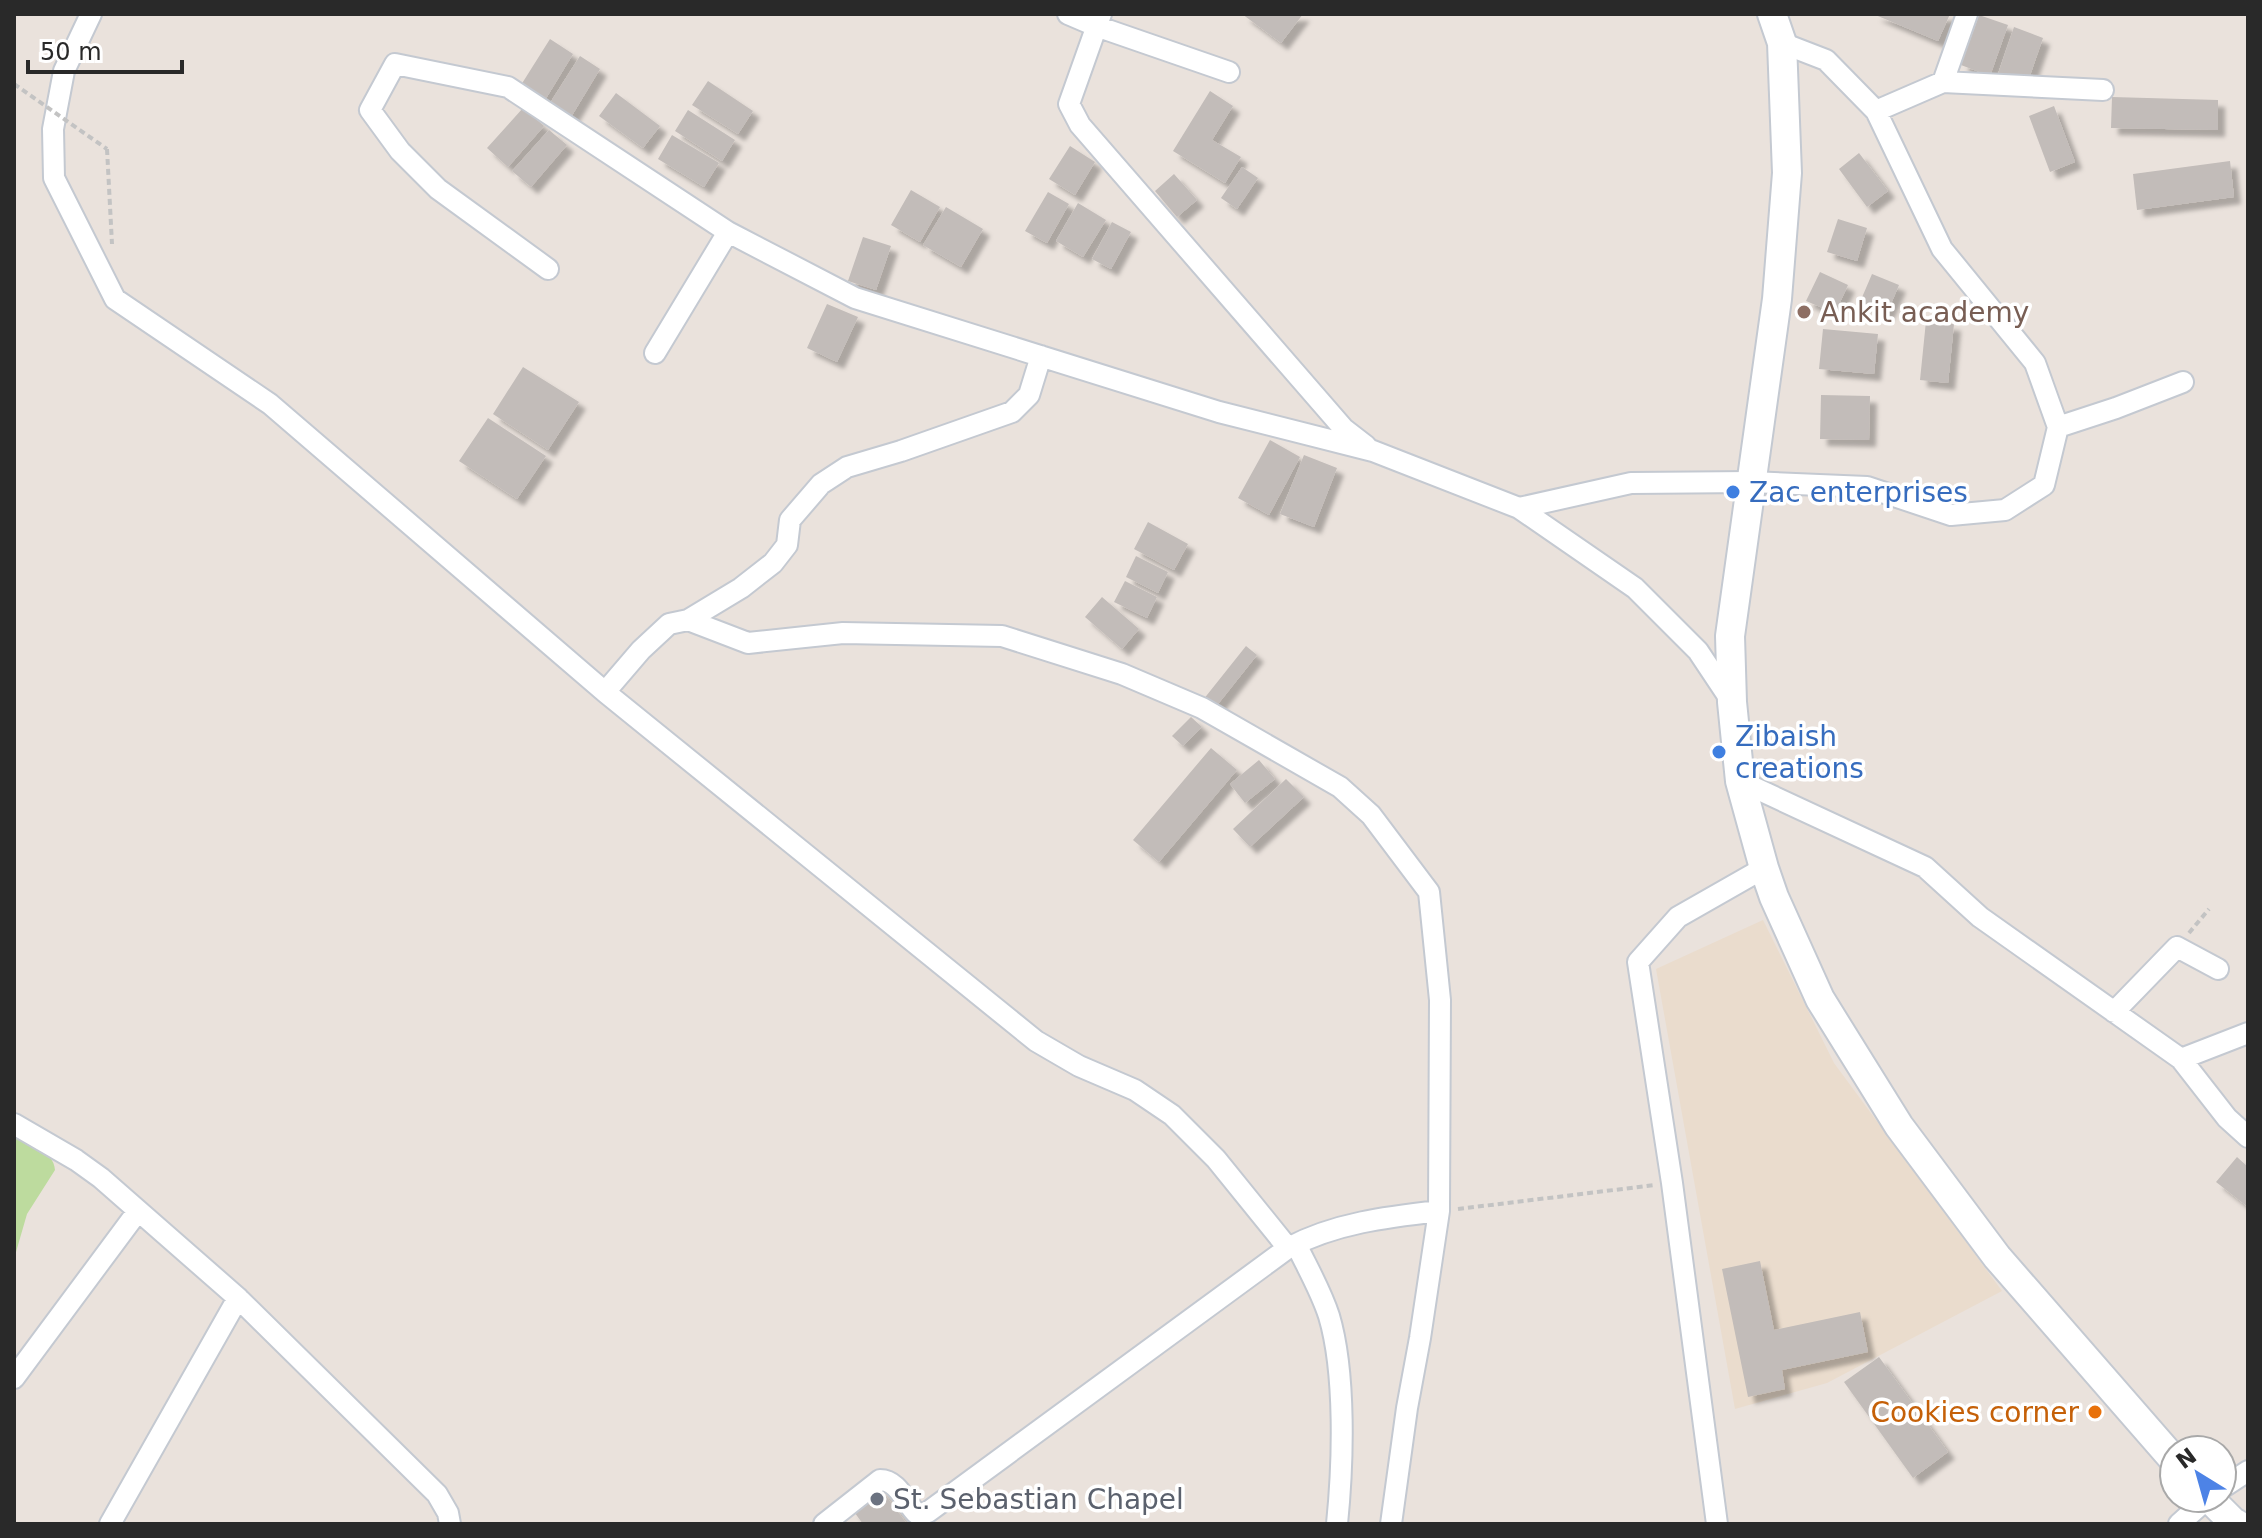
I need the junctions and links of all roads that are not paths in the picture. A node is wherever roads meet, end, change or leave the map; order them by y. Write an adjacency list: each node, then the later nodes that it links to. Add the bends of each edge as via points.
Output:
1 (91, 14): 21 (street, via 64,71 53,129 54,178 115,299 270,404)
2 (1068, 14): 5 (street)
3 (1772, 14): 6 (main road)
4 (1967, 14): 8 (street)
5 (1099, 20): 7 (street); 17 (street, via 1069,104 1080,125 1344,429)
6 (1782, 43): 10 (street, via 1826,60); 18 (main road, via 1787,173 1777,299)
7 (1229, 72)
8 (1943, 82): 9 (street); 10 (street)
9 (2103, 90)
10 (1876, 111): 16 (street, via 1942,249 2035,363)
11 (728, 232): 12 (street, via 508,87 395,64 370,110 392,141 438,189); 13 (street); 14 (street, via 855,298)
12 (548, 269)
13 (655, 353)
14 (1041, 356): 17 (street, via 1219,412); 20 (street, via 1029,395 1012,412 847,467 821,484 790,520 787,545 773,563)
15 (2183, 382): 16 (street)
16 (2058, 427): 18 (street, via 2044,485 2005,510 1951,515 1867,487)
17 (1373, 451): 19 (street)
18 (1751, 482): 19 (street, via 1631,483); 22 (main road, via 1730,636)
19 (1519, 508): 22 (street, via 1635,588 1698,651)
20 (688, 620): 21 (street, via 669,624); 32 (street, via 748,643 843,633 1002,636 1122,674 1202,708 1340,787 1371,815 1429,892 1440,1000)
21 (605, 692): 33 (street, via 1036,1041 1135,1090 1172,1115)
22 (1732, 702): 23 (main road)
23 (1740, 781): 24 (main road); 26 (street, via 1925,867 1980,917)
24 (1764, 868): 36 (main road, via 1820,999 1899,1126 1997,1257); 42 (street, via 1678,917 1638,962)
25 (2218, 969): 26 (street, via 2177,947)
26 (2114, 1012): 28 (street)
27 (2248, 1033): 28 (street)
28 (2181, 1059): 30 (street)
29 (14, 1124): 31 (street, via 76,1160)
30 (2248, 1137)
31 (138, 1211): 34 (street); 35 (street)
32 (1439, 1211): 33 (street, via 1361,1221); 41 (street)
33 (1292, 1246): 39 (street, via 928,1512 916,1513 885,1479); 40 (street, via 1329,1317 1338,1369)
34 (238, 1298): 37 (street); 38 (street, via 437,1494)
35 (14, 1378)
36 (2158, 1442)
37 (110, 1524)
38 (450, 1524)
39 (824, 1524)
40 (1337, 1524)
41 (1391, 1524)
42 (1717, 1524)

